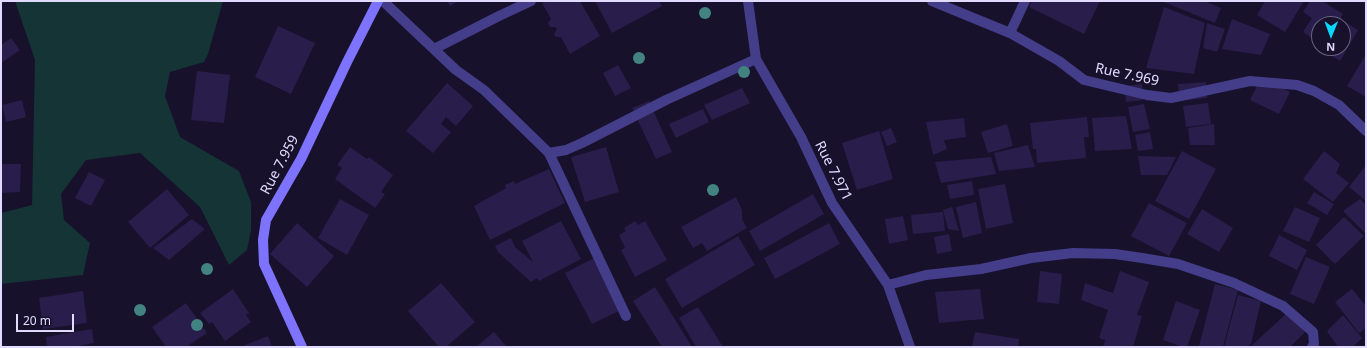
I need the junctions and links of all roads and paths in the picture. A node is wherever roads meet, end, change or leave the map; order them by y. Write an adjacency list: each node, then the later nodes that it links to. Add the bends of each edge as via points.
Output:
1 (378, 1): 14 (street, Rue 7.959, via 301,158 266,220 263,240 264,264)
2 (383, 1): 8 (street)
3 (531, 1): 8 (street)
4 (748, 1): 9 (street, Rue 7.971)
5 (932, 1): 7 (street, Rue 7.969)
6 (1025, 1): 7 (street)
7 (1010, 33): 10 (street, Rue 7.969, via 1059,61 1084,80 1171,98 1250,80 1297,86 1314,91 1339,105)
8 (434, 49): 11 (street, via 456,70 484,90)
9 (756, 59): 11 (street, via 666,100 582,143 566,150); 12 (street, Rue 7.971, via 801,137 832,202)
10 (1366, 131)
11 (549, 153): 13 (street)
12 (888, 285): 15 (street, Rue 7.971); 16 (street, via 926,275 981,269 1031,258 1073,253 1115,254 1178,264 1234,283 1284,306 1313,332)
13 (626, 316)
14 (302, 347)
15 (910, 347)
16 (1312, 347)

